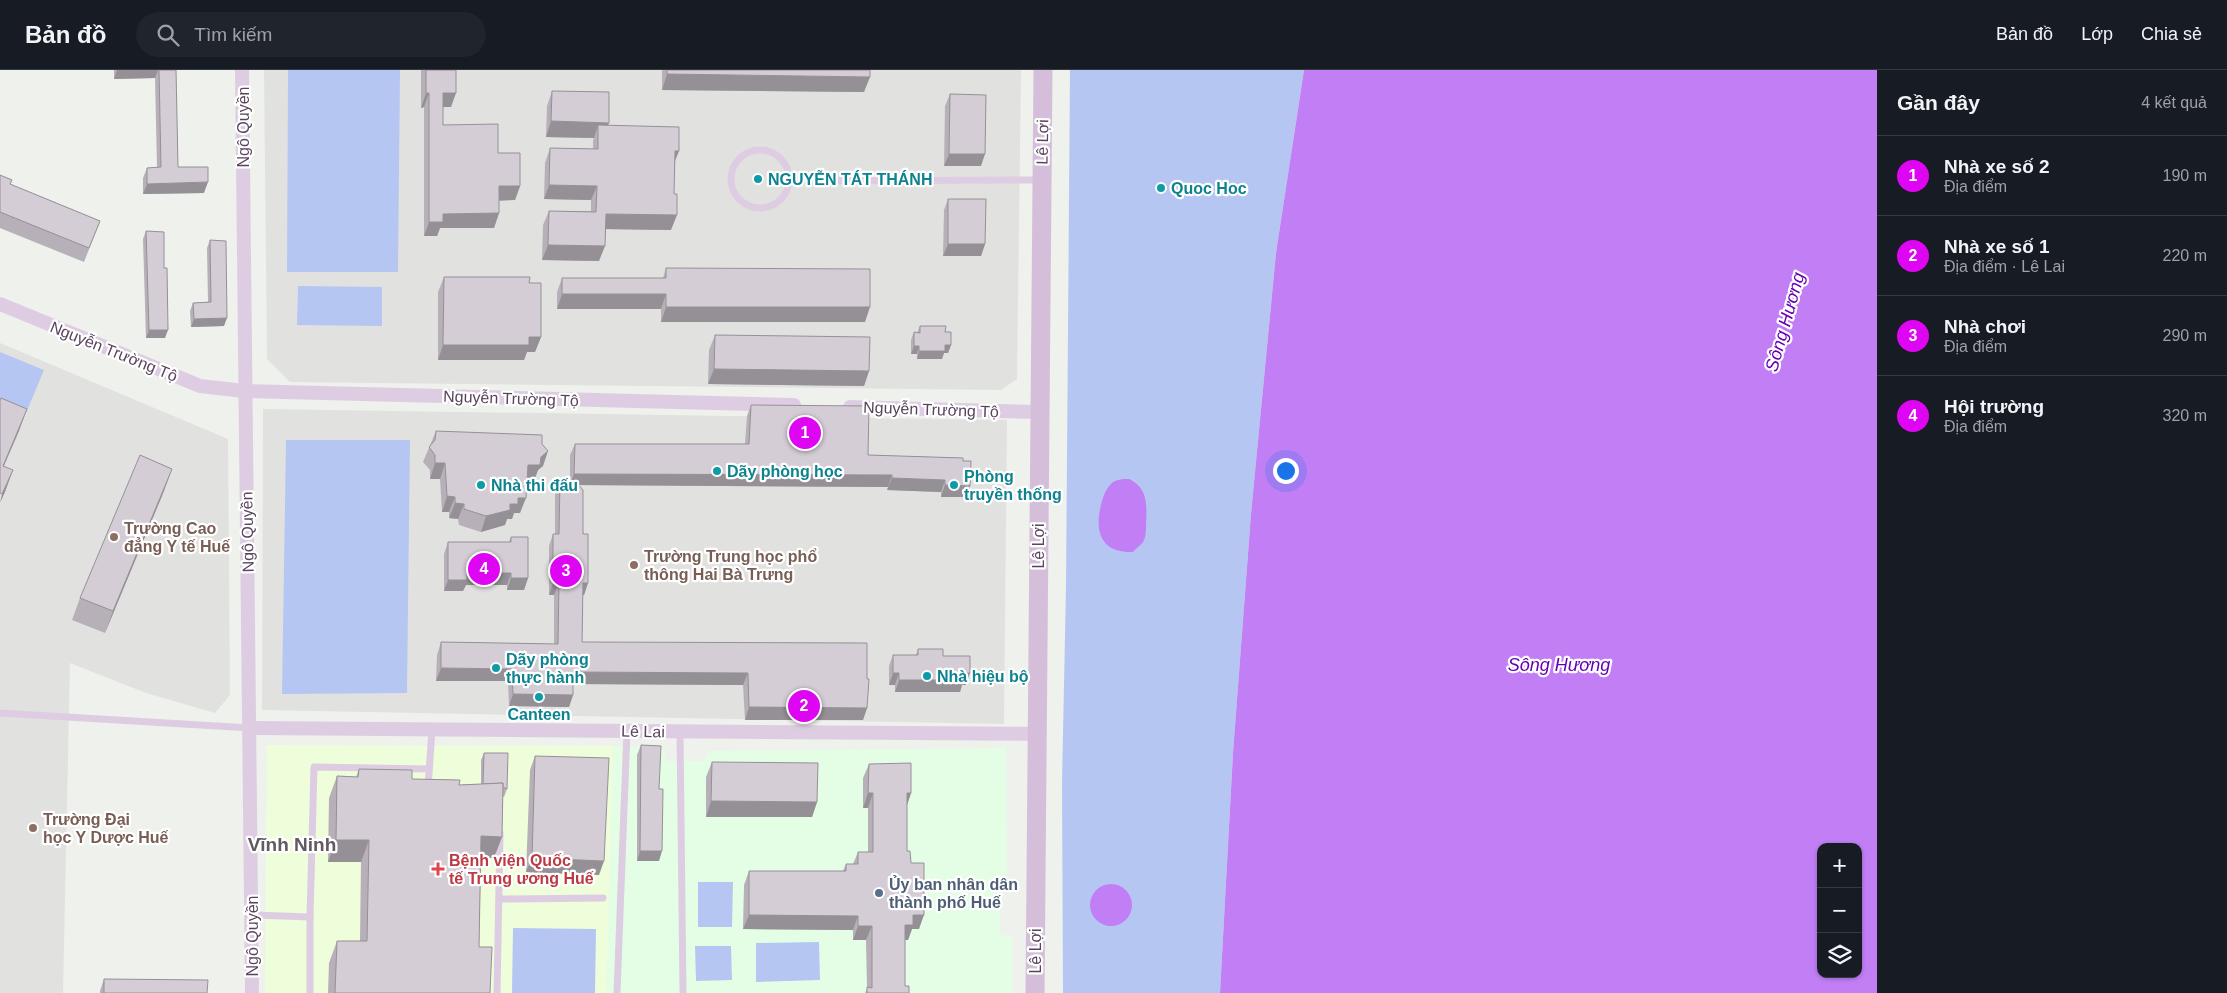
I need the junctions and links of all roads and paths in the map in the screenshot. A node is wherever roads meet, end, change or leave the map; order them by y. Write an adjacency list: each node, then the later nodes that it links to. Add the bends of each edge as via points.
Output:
1 (242, 70): 6 (street, Ngô Quyền)
2 (1043, 70): 3 (main road, Lê Lợi)
3 (1041, 180): 4 (lane); 9 (main road, Lê Lợi)
4 (789, 181): 4 (lane, via 784,162 777,155 760,150 740,159 732,171 731,180 733,190 742,202 759,208 777,202)
5 (0, 304): 6 (street, Nguyễn Trường Tộ, via 200,386)
6 (244, 391): 7 (street, Nguyễn Trường Tộ); 11 (street, Ngô Quyền)
7 (812, 406)
8 (832, 406): 9 (street, Nguyễn Trường Tộ)
9 (1039, 412): 15 (main road, Lê Lợi)
10 (0, 712): 11 (lane)
11 (250, 728): 12 (street, Lê Lai); 21 (street, Ngô Quyền)
12 (432, 728): 13 (street, Lê Lai); 16 (lane)
13 (627, 731): 14 (street, Lê Lai); 26 (lane)
14 (680, 731): 15 (street, Lê Lai); 27 (lane)
15 (1036, 734): 28 (main road, Lê Lợi)
16 (429, 769): 17 (lane, via 428,789); 22 (lane, via 314,767)
17 (436, 788)
18 (500, 830): 20 (lane)
19 (602, 898): 20 (lane)
20 (499, 899): 25 (lane)
21 (252, 915): 22 (lane); 23 (street, Ngô Quyền)
22 (310, 917): 24 (lane)
23 (252, 993)
24 (310, 993)
25 (497, 993)
26 (617, 993)
27 (683, 993)
28 (1035, 993)

